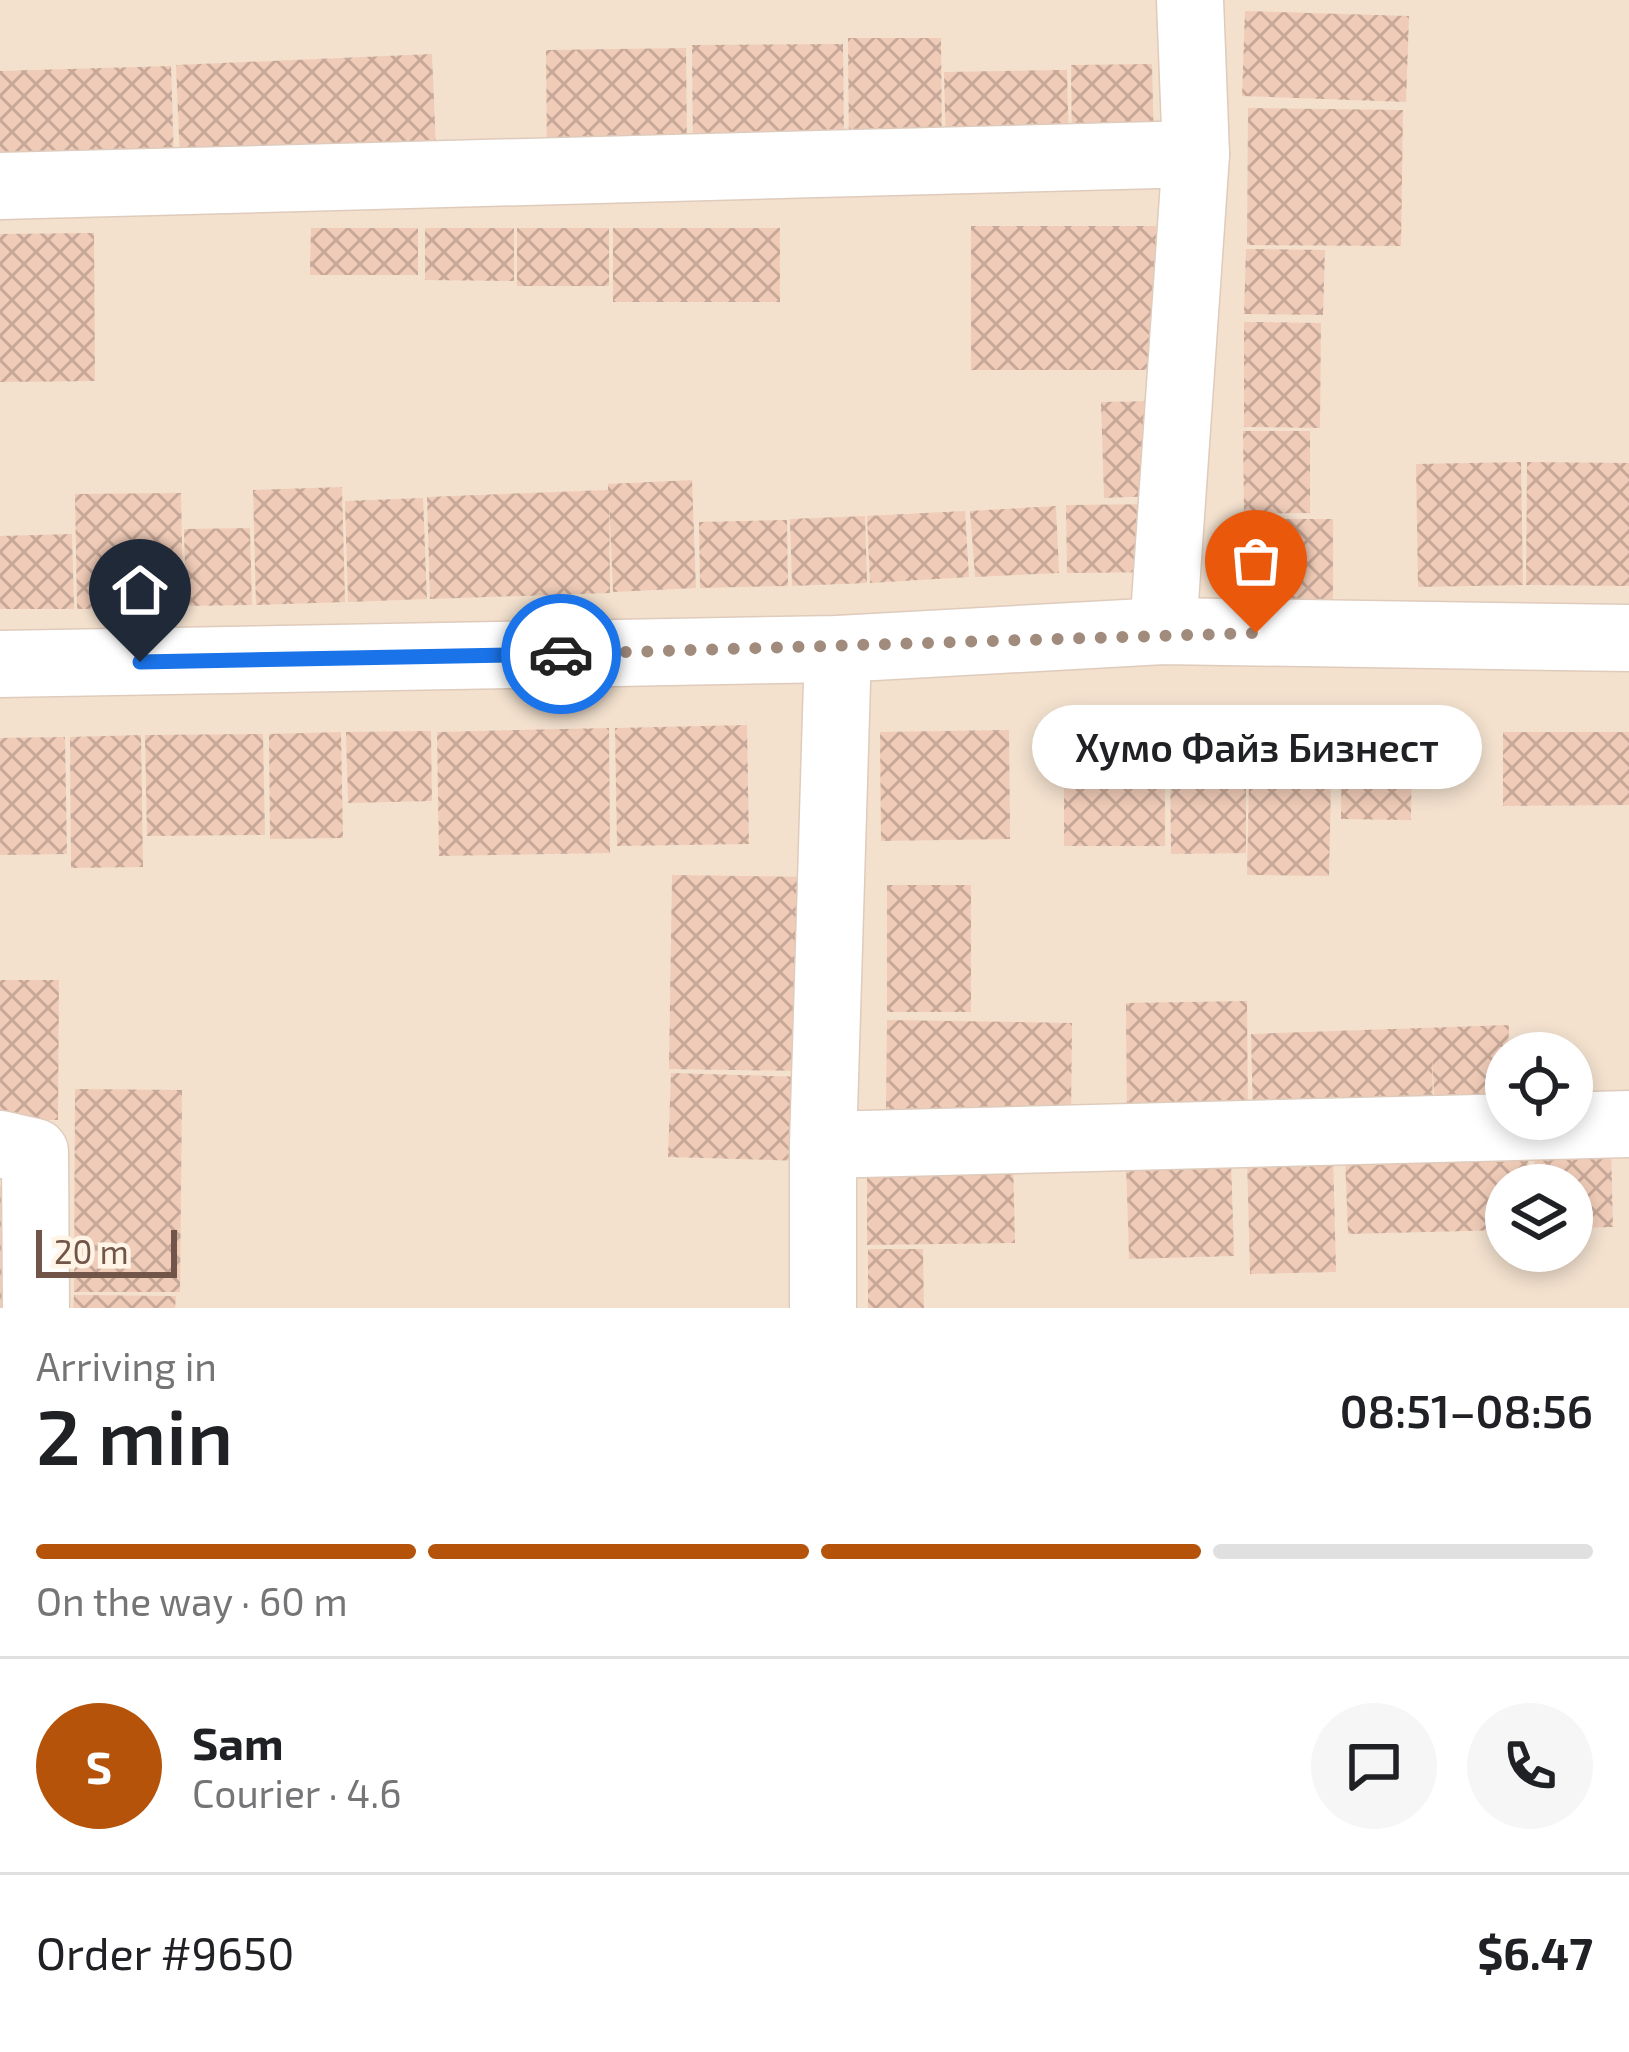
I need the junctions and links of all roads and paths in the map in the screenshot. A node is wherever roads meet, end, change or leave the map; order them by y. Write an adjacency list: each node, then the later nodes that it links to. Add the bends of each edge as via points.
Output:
1 (1190, 0): 2 (street)
2 (1196, 154): 3 (street); 4 (street)
3 (0, 186)
4 (1162, 632): 5 (street); 6 (street)
5 (1629, 638)
6 (838, 650): 7 (street); 10 (street)
7 (0, 664)
8 (1629, 1124): 10 (street)
9 (0, 1144): 11 (street, via 35,1152)
10 (823, 1144): 12 (street)
11 (36, 1308)
12 (823, 1308)

